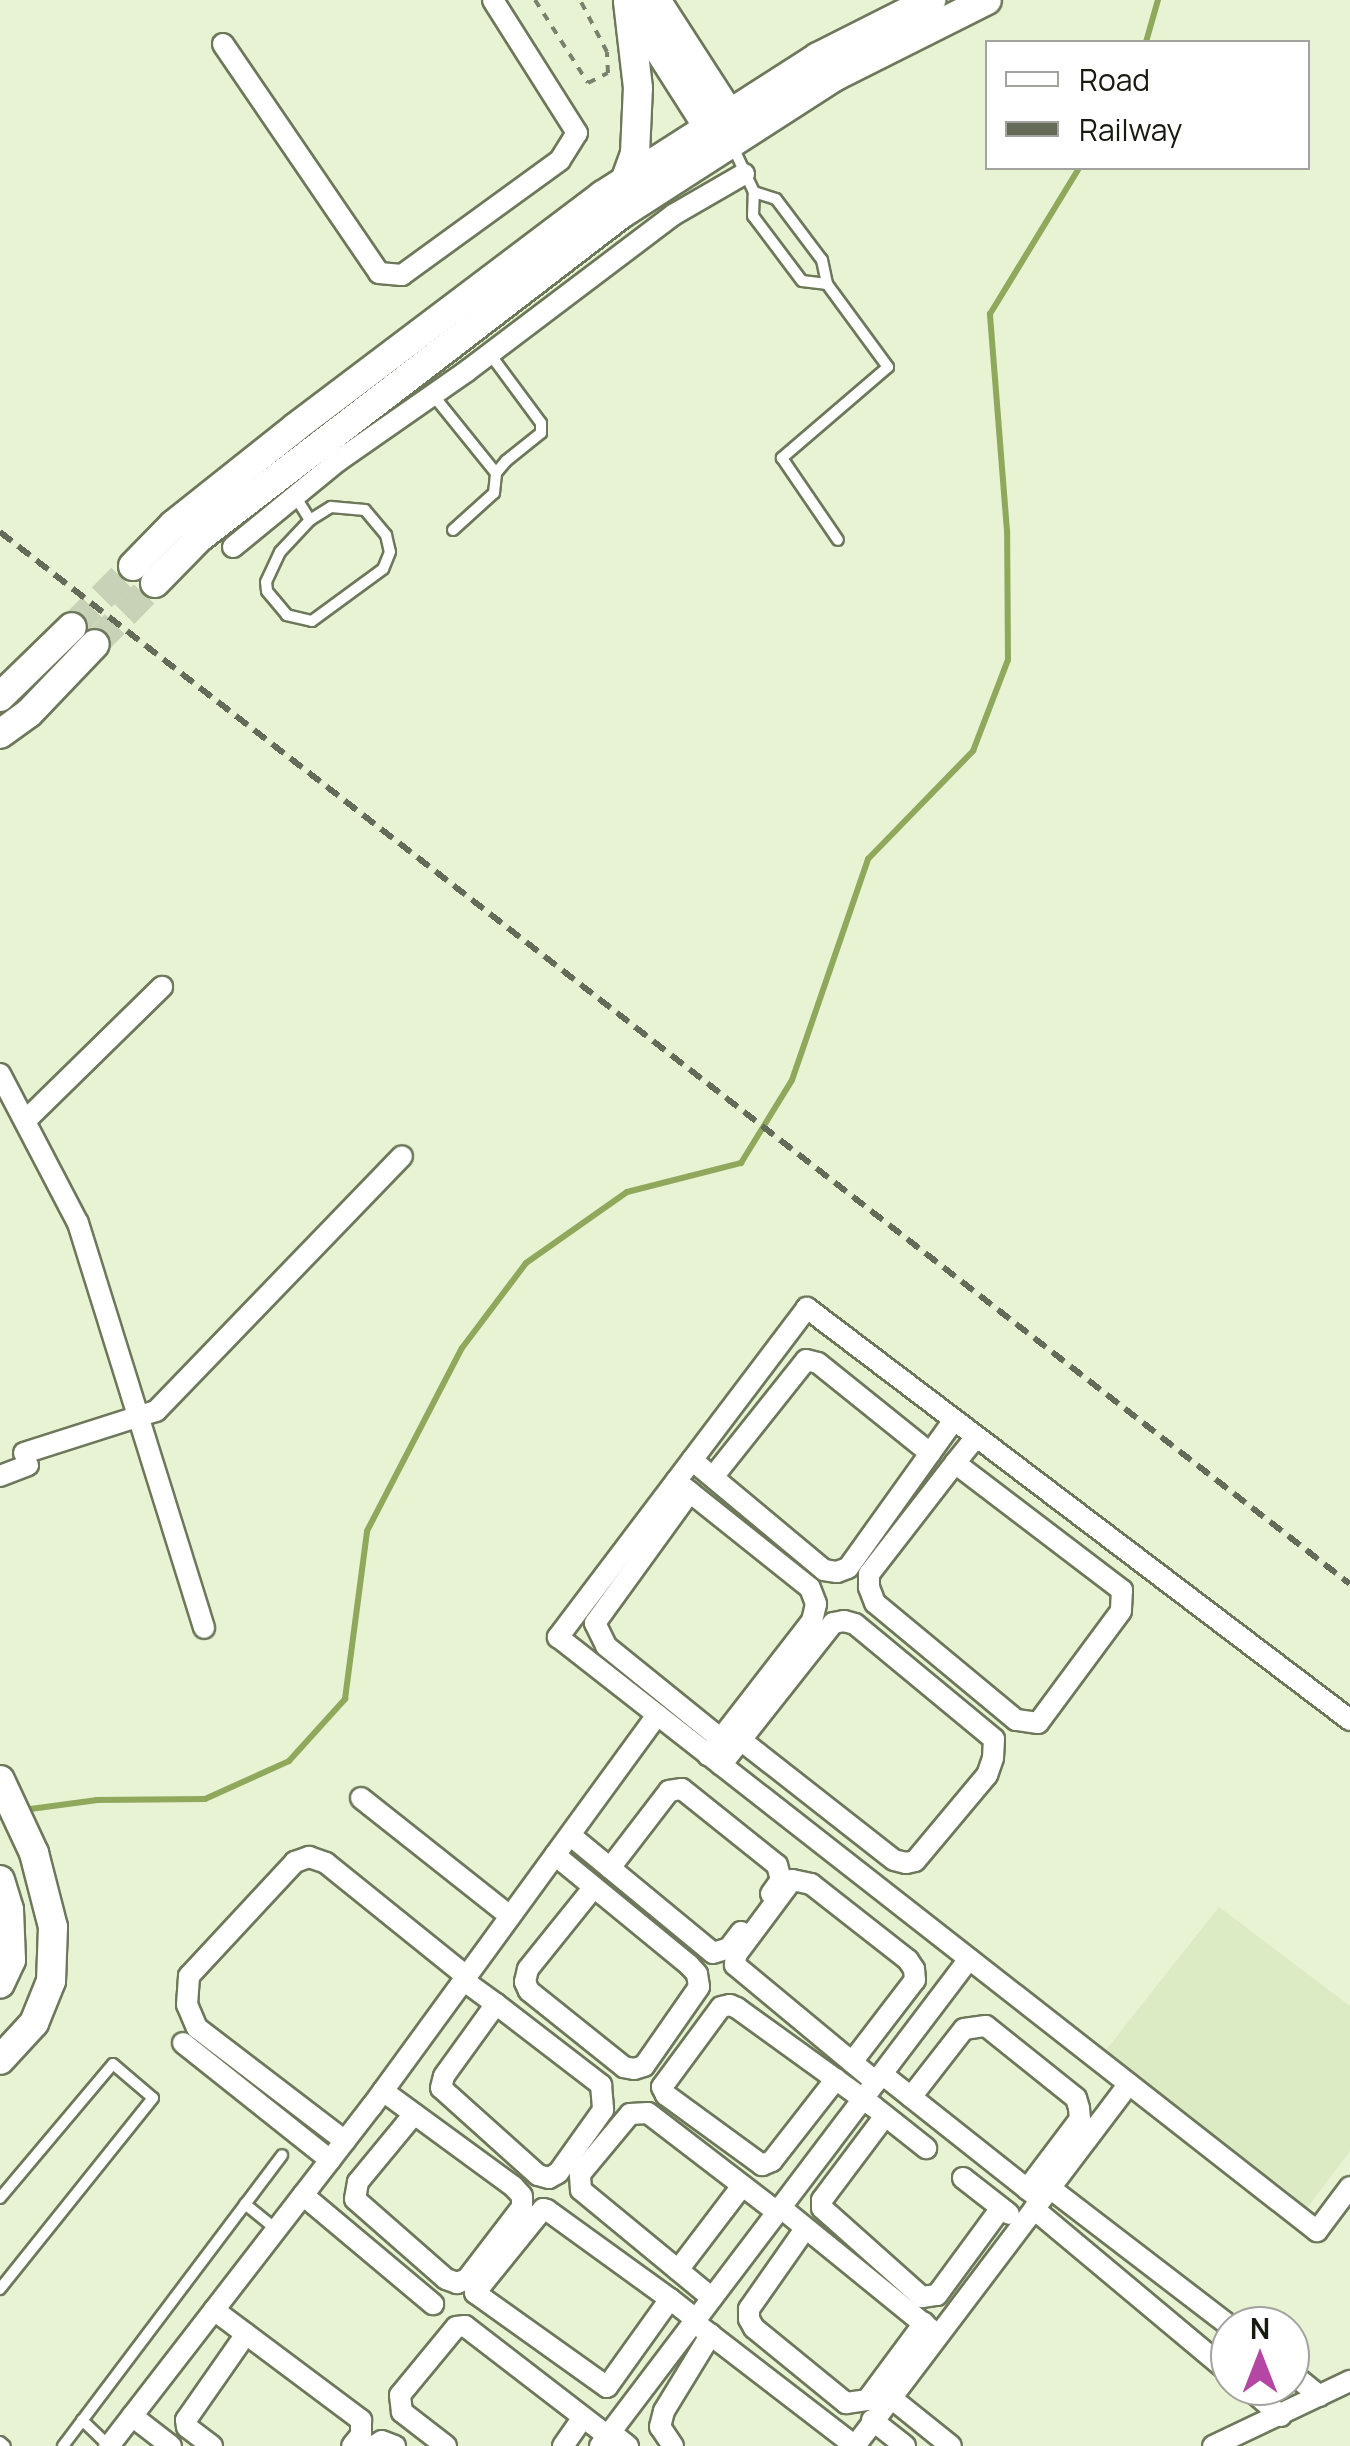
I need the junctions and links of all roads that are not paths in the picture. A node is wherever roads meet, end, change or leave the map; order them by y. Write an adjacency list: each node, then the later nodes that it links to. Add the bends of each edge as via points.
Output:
1 (494, 0): 5 (street, via 577,133 560,160 402,274 379,274)
2 (931, 0): 6 (street, via 818,57)
3 (986, 0): 6 (street)
4 (637, 1): 6 (street); 7 (street, via 635,153)
5 (223, 44)
6 (727, 134): 7 (street); 7 (street, via 144,574 173,526); 8 (lane)
7 (625, 180)
8 (749, 183): 9 (lane, via 776,199 822,260); 9 (lane, via 753,216 802,281); 10 (street, via 673,215)
9 (827, 284): 16 (lane, via 888,367 782,458)
10 (490, 354): 11 (street); 12 (lane, via 541,423 541,433)
11 (433, 396): 12 (lane); 13 (street)
12 (496, 473): 15 (lane, via 494,493)
13 (294, 495): 14 (lane); 17 (street)
14 (310, 520): 14 (lane, via 331,507 365,510 386,534 390,552 383,569 322,618 302,621 287,615 266,582 280,552)
15 (453, 530)
16 (838, 540)
17 (233, 547)
18 (0, 697): 19 (street, via 84,636 28,713)
19 (0, 734)
20 (162, 987): 22 (street)
21 (0, 1074): 22 (street)
22 (25, 1121): 24 (street, via 78,1223)
23 (402, 1156): 24 (street, via 156,1411)
24 (140, 1416): 30 (street, via 26,1459); 33 (street)
25 (954, 1420): 26 (street); 27 (street); 28 (street, via 807,1308)
26 (976, 1436): 29 (street); 35 (street)
27 (930, 1453): 31 (street, via 806,1360); 31 (street, via 848,1568 837,1572 824,1570)
28 (692, 1460): 31 (street); 32 (street)
29 (955, 1463): 29 (street, via 1122,1590 1121,1611 1038,1723 1016,1720 875,1603 869,1588 870,1574)
30 (0, 1476)
31 (713, 1477)
32 (683, 1487): 34 (street, via 558,1638); 36 (street, via 596,1623 606,1646); 36 (street, via 810,1588 816,1604 812,1621)
33 (204, 1628)
34 (657, 1715): 36 (street); 39 (street)
35 (1350, 1720)
36 (723, 1750): 36 (street, via 833,1624 844,1621 994,1739 987,1775 915,1862 894,1860); 45 (street)
37 (0, 1780): 50 (street, via 28,1840 53,1928 50,1981 34,2023)
38 (361, 1798): 44 (street)
39 (570, 1834): 40 (street); 41 (street)
40 (555, 1855): 43 (street); 44 (street)
41 (610, 1868): 41 (street, via 713,1953 729,1948 781,1880 777,1865 682,1790 669,1791)
42 (0, 1880): 47 (street, via 11,1960)
43 (594, 1887): 43 (street, via 696,1974 698,1987 644,2066 634,2069 597,2046 525,1982 528,1969)
44 (510, 1916): 46 (street)
45 (969, 1959): 53 (street); 54 (street)
46 (465, 1978): 48 (street); 55 (street); 59 (street, via 326,1862 308,1856 189,1976 187,2005 196,2028)
47 (0, 1984)
48 (496, 2004): 48 (street, via 601,2085 602,2110 549,2178 441,2088)
49 (183, 2042): 62 (street)
50 (0, 2060)
51 (852, 2062): 51 (street, via 734,1965 792,1880 811,1884 914,1970 915,1980); 54 (street)
52 (836, 2080): 52 (street, via 721,2006 662,2086 762,2166); 54 (street)
53 (1130, 2084): 65 (street, via 1317,2230); 68 (street)
54 (874, 2085): 56 (street); 58 (street); 71 (street)
55 (383, 2091): 57 (street); 59 (street)
56 (912, 2097): 68 (street); 68 (street, via 964,2029 986,2026 1076,2098 1080,2119)
57 (414, 2114): 57 (street, via 522,2196 522,2208 467,2280 446,2280 355,2199 358,2182)
58 (885, 2116): 60 (street); 70 (street, via 822,2208 922,2297 936,2296)
59 (344, 2141): 62 (street)
60 (926, 2148)
61 (282, 2155): 69 (lane)
62 (330, 2160): 66 (street)
63 (964, 2178): 70 (street)
64 (742, 2186): 71 (street); 74 (street); 74 (street, via 638,2112 580,2174 581,2190)
65 (1348, 2194)
66 (303, 2195): 73 (street); 78 (street)
67 (0, 2198): 75 (lane, via 113,2064 153,2098)
68 (1035, 2202): 70 (street); 80 (street); 82 (street); 84 (street)
69 (245, 2204): 73 (lane); 93 (lane)
70 (1001, 2208)
71 (778, 2210): 72 (street); 76 (street)
72 (805, 2229): 82 (street); 82 (street, via 749,2318 846,2403 866,2400)
73 (276, 2230): 79 (street)
74 (678, 2270): 76 (street)
75 (0, 2289)
76 (712, 2298): 81 (street)
77 (670, 2299): 77 (street, via 543,2210 475,2293 607,2387); 81 (street)
78 (433, 2304)
79 (214, 2310): 83 (street); 90 (street)
80 (1210, 2313)
81 (700, 2325): 95 (street); 96 (street); 107 (street, via 660,2426)
82 (931, 2329): 88 (street)
83 (246, 2334): 100 (street, via 186,2420); 101 (street, via 361,2420)
84 (1210, 2355)
85 (1350, 2381): 87 (street)
86 (1310, 2388): 87 (street)
87 (1320, 2396): 91 (street)
88 (890, 2397): 94 (street); 110 (street)
89 (1269, 2406): 91 (street)
90 (132, 2416): 98 (street); 99 (street)
91 (1281, 2416): 111 (street)
92 (583, 2418): 95 (street); 104 (street, via 475,2333 456,2327 399,2404); 105 (street)
93 (82, 2420): 97 (lane); 98 (lane)
94 (872, 2420): 108 (street); 109 (street)
95 (606, 2438): 106 (street)
96 (832, 2439): 108 (street)
97 (63, 2446)
98 (109, 2446)
99 (170, 2446)
100 (212, 2446)
101 (352, 2446)
102 (374, 2446): 103 (street)
103 (394, 2446)
104 (446, 2446)
105 (563, 2446)
106 (628, 2446)
107 (673, 2446)
108 (855, 2446)
109 (905, 2446)
110 (951, 2446)
111 (1213, 2446)

